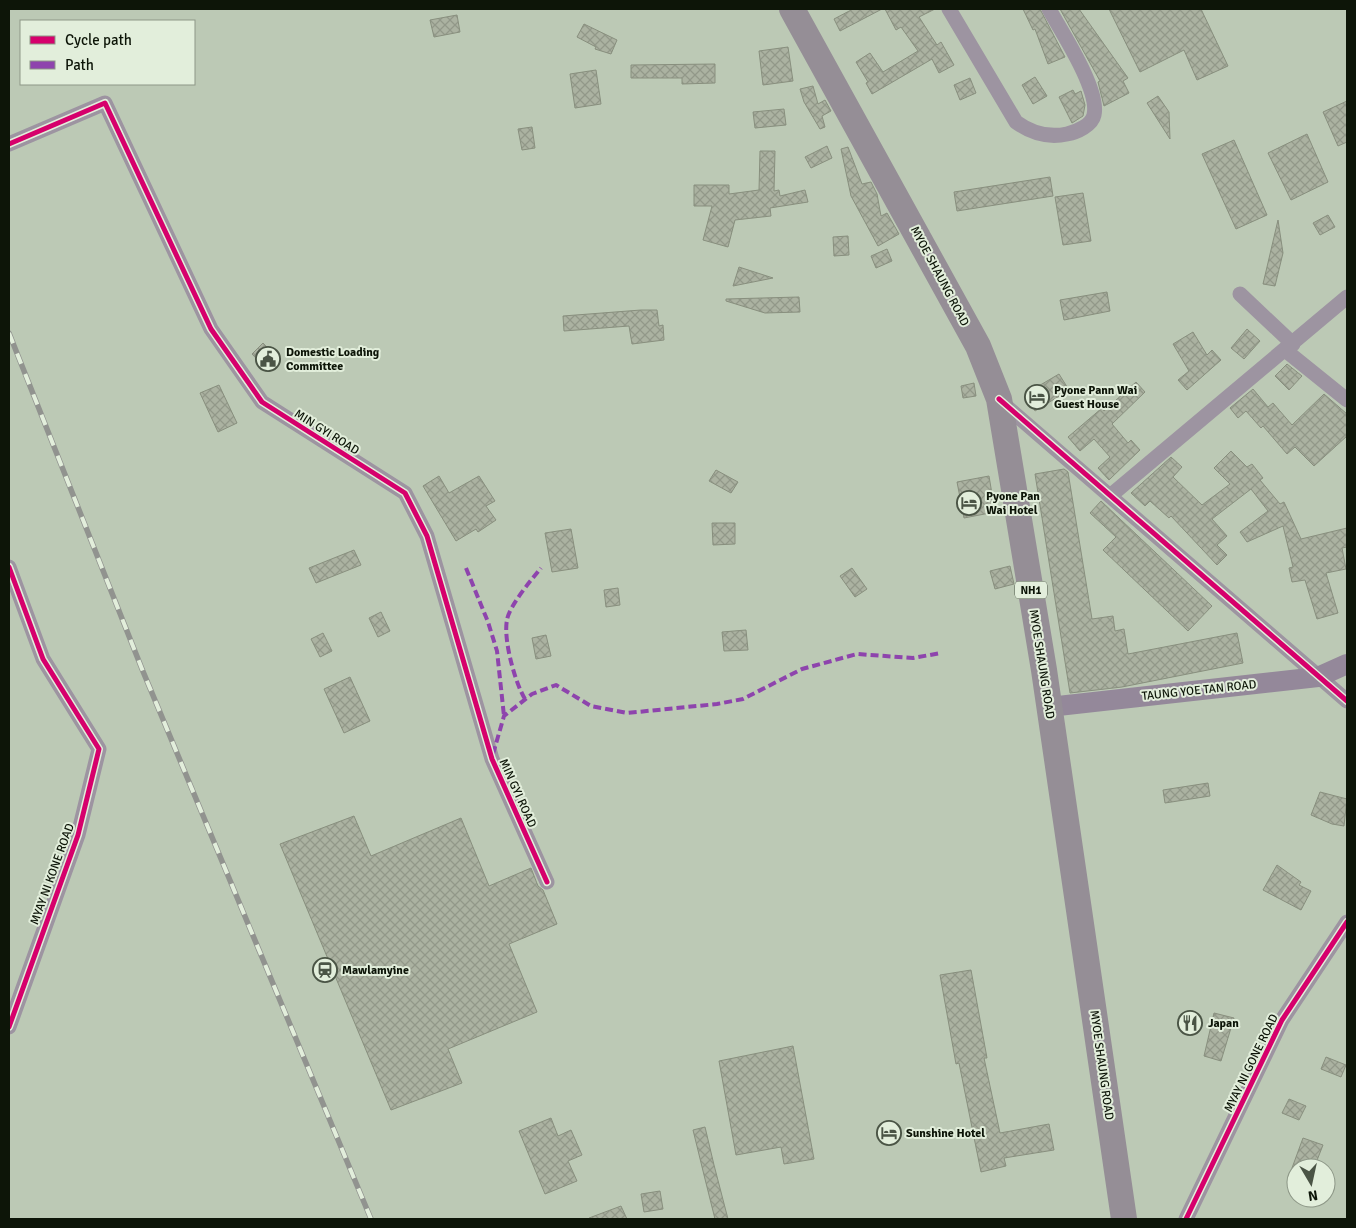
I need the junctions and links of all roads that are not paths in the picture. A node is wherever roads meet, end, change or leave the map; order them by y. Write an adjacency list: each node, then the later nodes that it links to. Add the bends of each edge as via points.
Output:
1 (792, 9): 8 (highway, MYOE SHAUNG ROAD / NH1, via 978,346)
2 (949, 9): 3 (street, via 1016,122 1035,133 1068,134 1090,122 1094,106 1084,72)
3 (1049, 9)
4 (9, 144): 16 (street, MIN GYI ROAD, via 105,103 211,329 262,402 405,493 427,536 492,759)
5 (1240, 294): 7 (street)
6 (1347, 297): 7 (street)
7 (1289, 347): 9 (street); 10 (street)
8 (999, 399): 10 (street); 15 (highway, MYOE SHAUNG ROAD / NH1)
9 (1347, 400)
10 (1110, 496): 13 (street)
11 (9, 567): 18 (street, MYAY NI KONE ROAD, via 43,659 99,749 78,835)
12 (1347, 664): 13 (main road, TAUNG YOE TAN ROAD)
13 (1318, 677): 14 (street); 15 (main road, TAUNG YOE TAN ROAD)
14 (1347, 701)
15 (1049, 707): 19 (highway, MYOE SHAUNG ROAD / NH1)
16 (547, 882)
17 (1347, 922): 20 (street, MYAY NI GONE ROAD, via 1282,1020)
18 (9, 1027)
19 (1124, 1219)
20 (1186, 1219)

